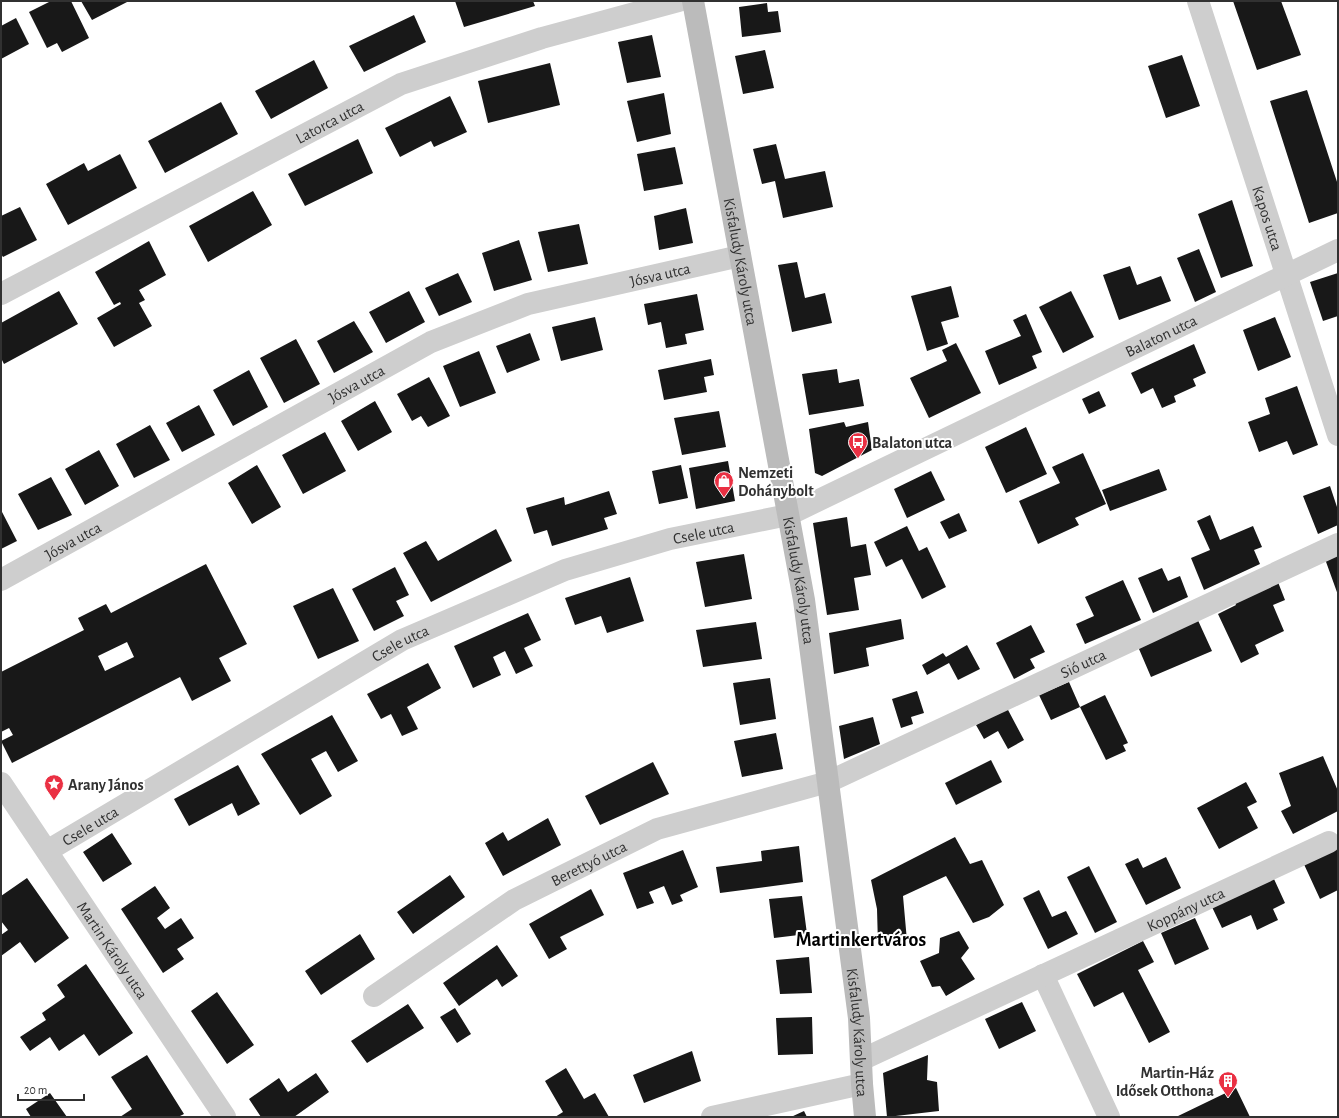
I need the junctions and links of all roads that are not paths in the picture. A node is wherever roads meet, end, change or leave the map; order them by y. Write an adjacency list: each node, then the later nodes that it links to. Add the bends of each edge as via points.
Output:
1 (679, 1): 7 (street, Latorca utca, via 542,38 401,84)
2 (693, 1): 5 (main road, Kisfaludy Károly utca)
3 (1198, 1): 6 (street, Kapos utca)
4 (1338, 250): 6 (street, Balaton utca)
5 (740, 256): 9 (main road, Kisfaludy Károly utca); 11 (street, Jósva utca, via 528,304 431,342)
6 (1286, 275): 8 (street, Kapos utca); 9 (street, Balaton utca)
7 (1, 294)
8 (1338, 434)
9 (788, 515): 12 (main road, Kisfaludy Károly utca, via 804,600); 15 (street, Csele utca, via 670,538 565,570 402,640)
10 (1338, 544): 12 (street, Sió utca)
11 (1, 580)
12 (828, 782): 17 (street, Berettyó utca, via 657,829 514,900); 18 (main road, Kisfaludy Károly utca, via 859,1018)
13 (4, 795): 15 (street, Martin Károly utca)
14 (1329, 842): 16 (street, Koppány utca)
15 (47, 851): 20 (street, Martin Károly utca)
16 (1043, 975): 18 (street, Koppány utca); 23 (street)
17 (374, 996)
18 (861, 1060): 19 (main road, Kisfaludy Károly utca)
19 (862, 1084): 21 (street); 22 (main road, Kisfaludy Károly utca)
20 (225, 1117)
21 (712, 1117)
22 (865, 1117)
23 (1109, 1117)

